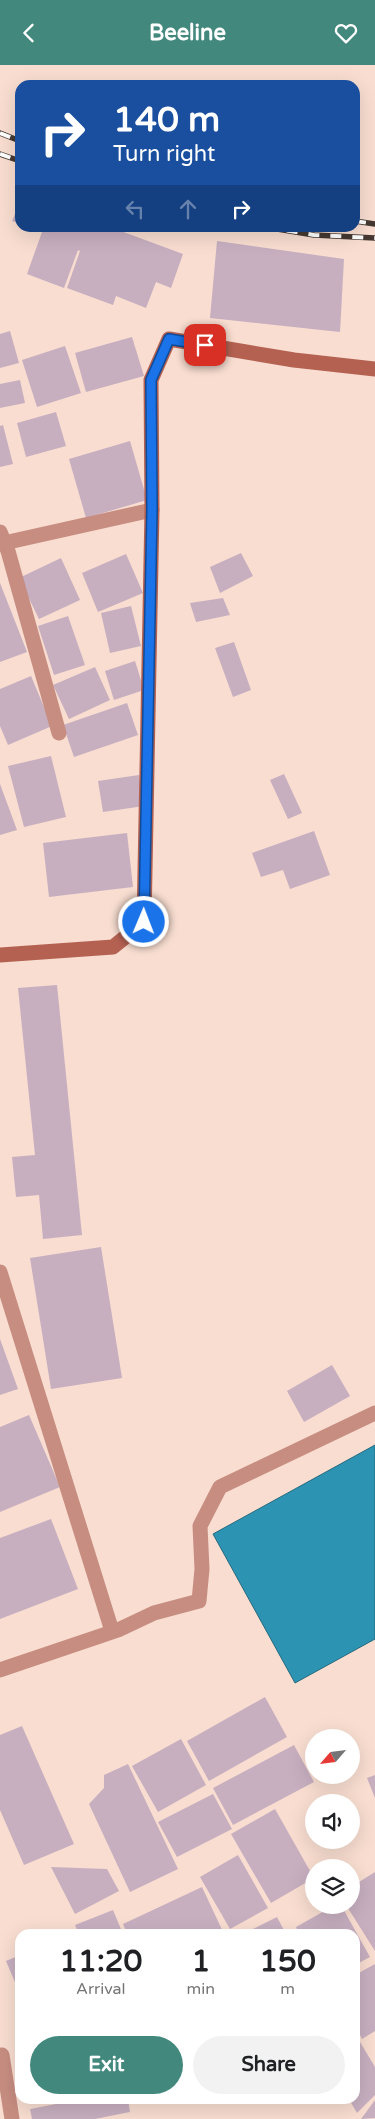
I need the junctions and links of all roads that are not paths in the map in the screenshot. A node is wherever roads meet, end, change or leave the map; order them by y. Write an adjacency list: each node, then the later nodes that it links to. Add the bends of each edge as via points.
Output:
1 (375, 369): 2 (main road, via 294,360 169,339 151,380)
2 (152, 510): 3 (street); 5 (main road, via 144,922 113,947)
3 (3, 545): 4 (street)
4 (59, 733)
5 (0, 955)
6 (0, 1272): 8 (street)
7 (375, 1413): 8 (street, via 220,1487 200,1525 202,1569 199,1601 154,1613)
8 (112, 1631): 9 (street)
9 (0, 1670)
10 (0, 2053): 11 (street)
11 (12, 2119)

